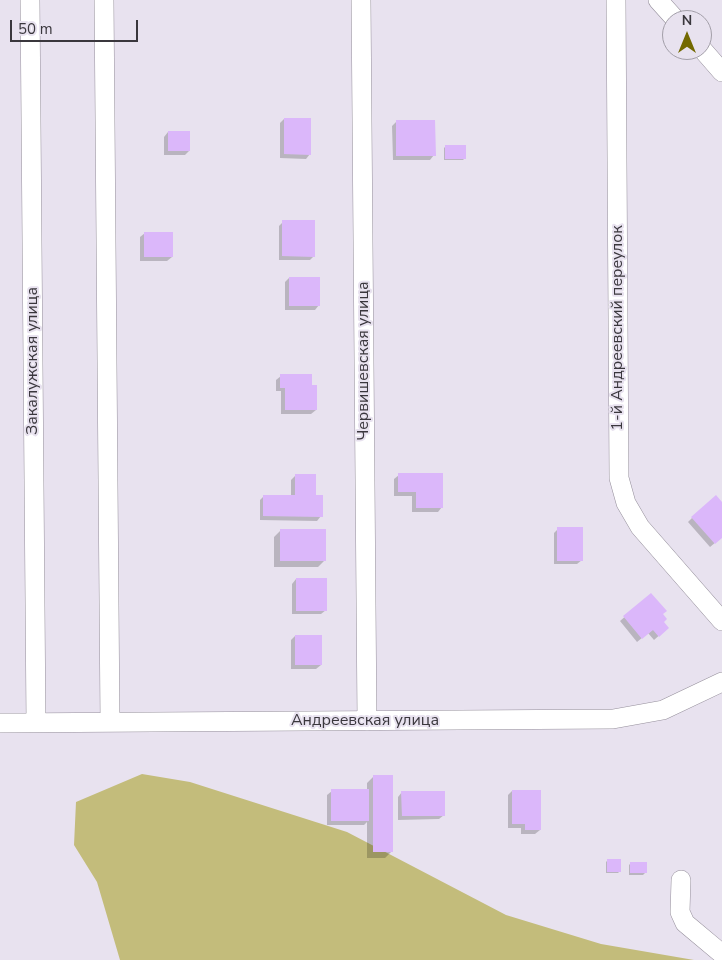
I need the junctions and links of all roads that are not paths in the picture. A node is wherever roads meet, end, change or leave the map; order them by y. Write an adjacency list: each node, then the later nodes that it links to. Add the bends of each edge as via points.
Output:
1 (30, 0): 12 (street, Закалужская улица)
2 (104, 0): 13 (street)
3 (362, 0): 11 (street, Червишевская улица)
4 (616, 0): 9 (street, 1-й Андреевский переулок, via 618,478 626,503 640,527)
5 (658, 0): 6 (street)
6 (667, 10)
7 (712, 60): 8 (street)
8 (722, 72)
9 (722, 621)
10 (722, 682): 11 (street, Андреевская улица, via 663,710 613,718)
11 (367, 721): 13 (street, Андреевская улица)
12 (36, 722): 13 (street, Андреевская улица); 14 (street, Андреевская улица)
13 (110, 722)
14 (0, 723)
15 (681, 880): 16 (street, via 680,912 685,924)
16 (722, 954)

